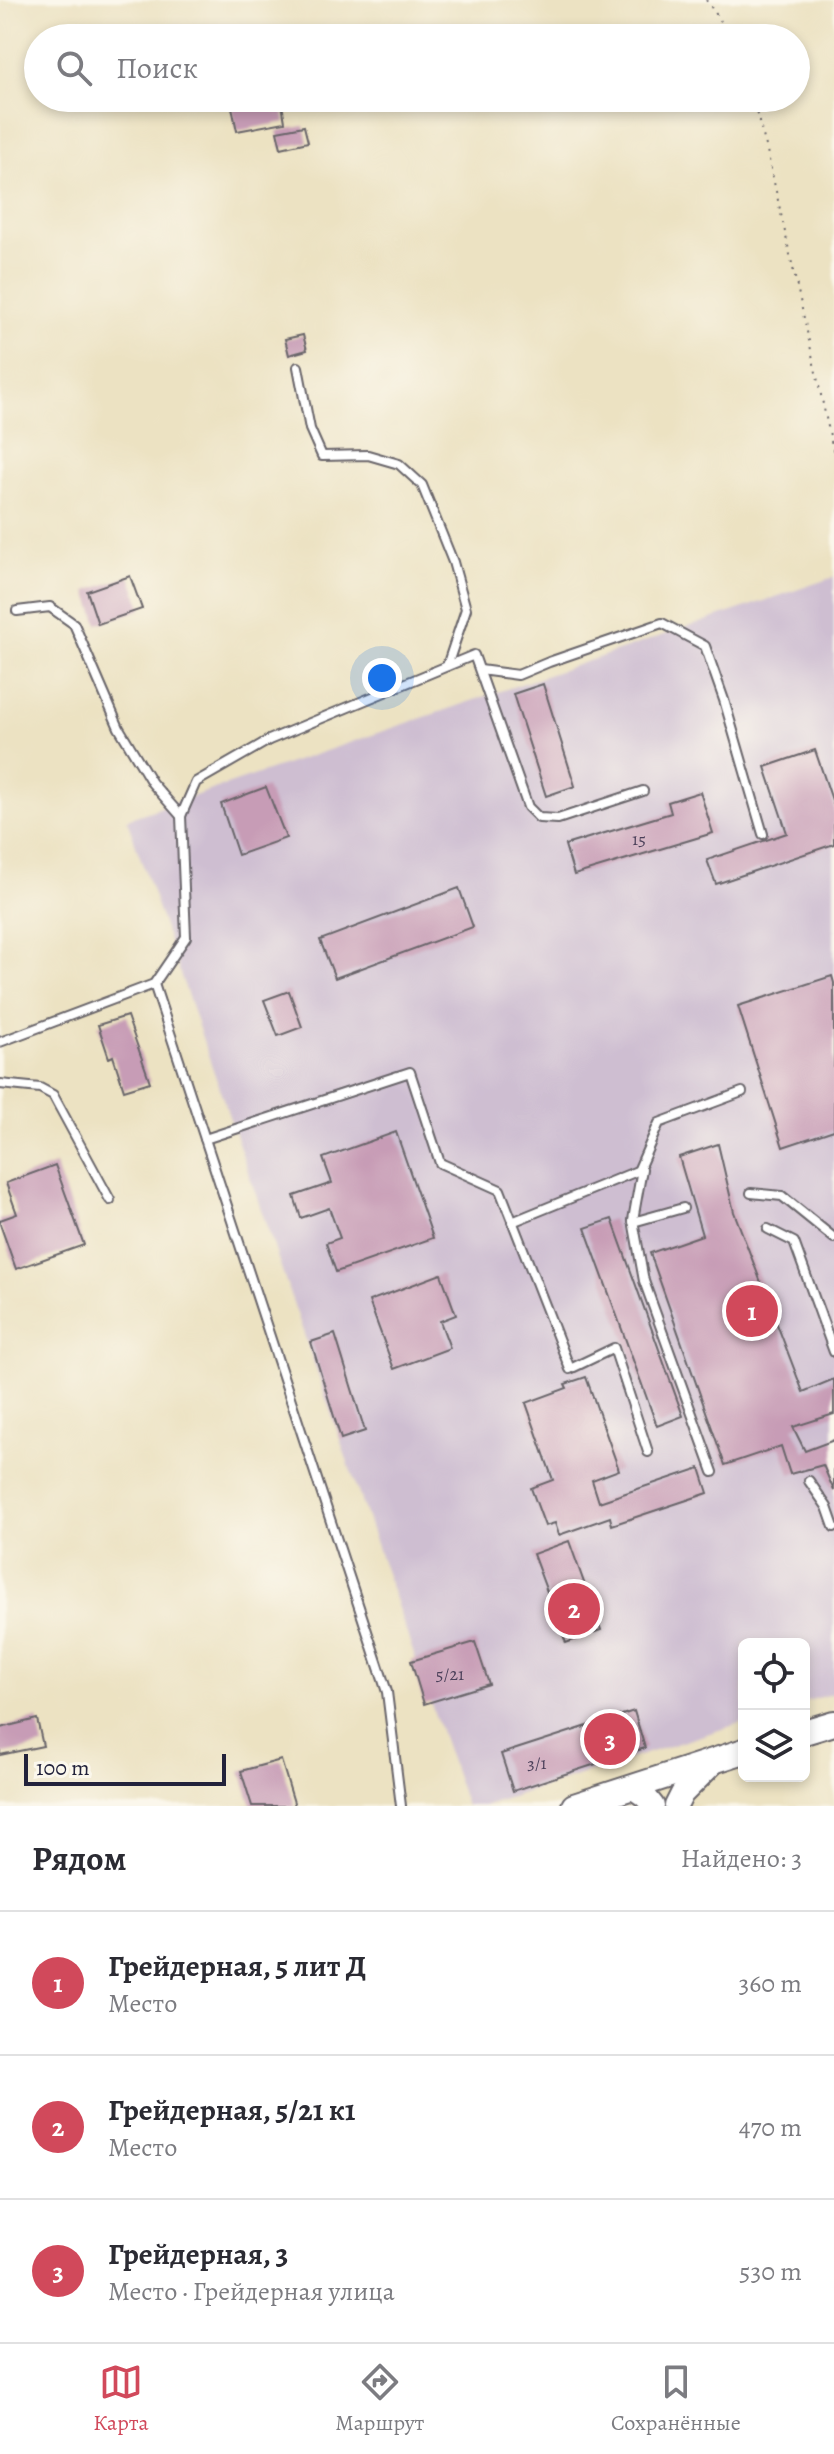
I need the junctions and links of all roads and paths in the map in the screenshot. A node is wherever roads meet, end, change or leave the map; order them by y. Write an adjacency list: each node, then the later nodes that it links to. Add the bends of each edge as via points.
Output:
1 (706, 0): 2 (path)
2 (723, 24)
3 (756, 112): 5 (path)
4 (298, 367): 7 (lane, via 310,429 322,456 368,455 399,464 422,485 466,609)
5 (834, 454)
6 (17, 611): 10 (lane, via 50,607 74,624 119,728 152,783)
7 (447, 666): 8 (lane, via 474,655); 10 (lane, via 269,740 196,782)
8 (480, 670): 9 (lane, via 528,807 539,818 558,819); 11 (lane, via 518,675 662,623 705,646)
9 (643, 791)
10 (181, 816): 12 (lane, via 186,937)
11 (763, 834)
12 (154, 984): 13 (lane); 16 (lane)
13 (0, 1042)
14 (0, 1084): 19 (lane, via 40,1088 53,1095)
15 (742, 1092): 17 (lane, via 659,1123)
16 (205, 1139): 21 (lane, via 410,1072 440,1163 500,1190); 35 (lane, via 387,1692)
17 (638, 1171): 21 (lane); 22 (lane, via 642,1169)
18 (751, 1193): 24 (lane, via 782,1196)
19 (110, 1200)
20 (683, 1208): 22 (lane)
21 (512, 1222): 26 (lane, via 570,1369 614,1348)
22 (633, 1222): 27 (lane, via 644,1281)
23 (768, 1229): 25 (lane, via 794,1242)
24 (834, 1238)
25 (834, 1352)
26 (648, 1452)
27 (713, 1472)
28 (809, 1481): 29 (lane)
29 (834, 1527)
30 (834, 1723): 31 (main road)
31 (810, 1730)
32 (738, 1753): 33 (main road)
33 (716, 1760): 34 (main road); 38 (street)
34 (632, 1787): 36 (main road); 37 (street)
35 (401, 1806)
36 (574, 1806)
37 (653, 1806)
38 (676, 1806)

